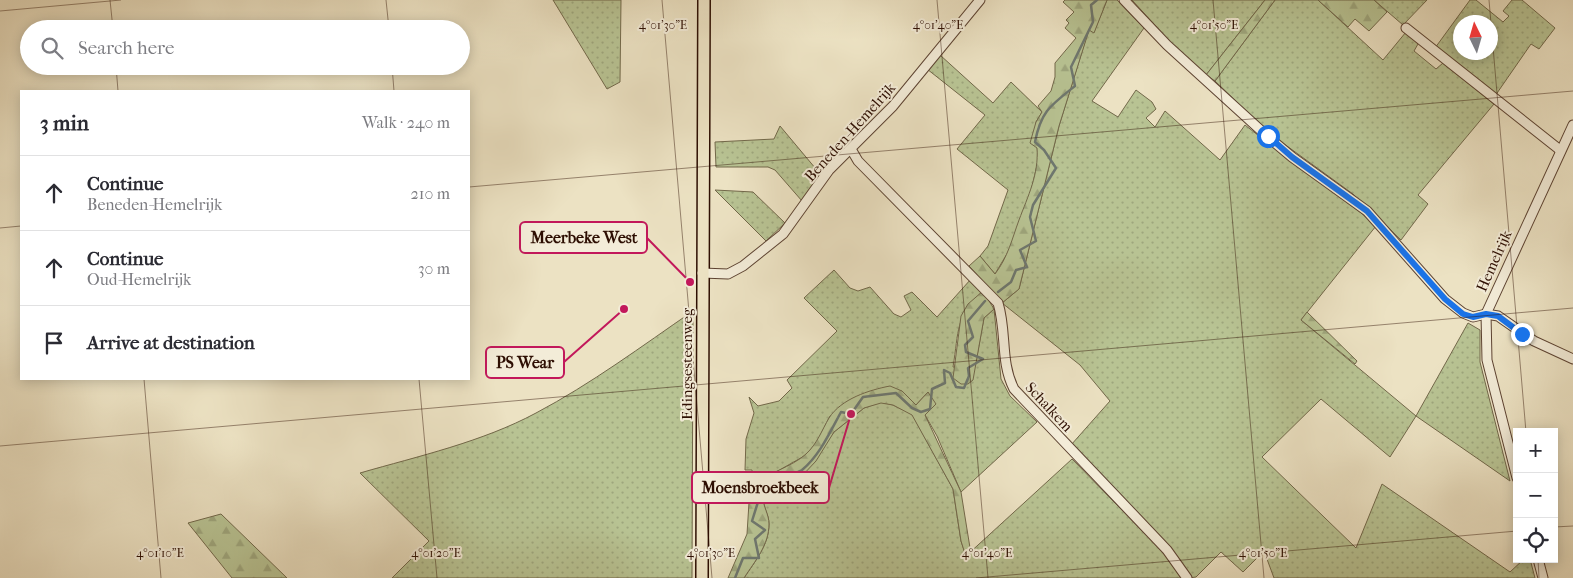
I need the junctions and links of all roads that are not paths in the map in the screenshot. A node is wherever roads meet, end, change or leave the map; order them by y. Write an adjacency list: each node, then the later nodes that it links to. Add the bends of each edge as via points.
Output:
1 (704, 0): 8 (main road, Edingsesteenweg)
2 (980, 0): 6 (street, Beneden-Hemelrijk, via 893,106)
3 (1124, 0): 9 (street, via 1167,45 1292,157 1367,211 1445,299 1463,314 1473,317)
4 (1406, 28): 7 (street)
5 (1573, 125): 7 (street, Hemelrijk)
6 (851, 149): 8 (street, Beneden-Hemelrijk, via 829,170 783,234 728,274); 14 (street, Schalkem, via 858,160 998,303 1003,318 1006,365 1014,390 1167,550)
7 (1560, 150): 9 (street, Hemelrijk)
8 (702, 273): 13 (main road, Edingsesteenweg)
9 (1486, 314): 10 (street, via 1498,316 1534,341); 11 (street, Hemelrijk, via 1487,360)
10 (1573, 359)
11 (1516, 473)
12 (1539, 563): 15 (street)
13 (702, 578)
14 (1187, 578)
15 (1544, 578)

